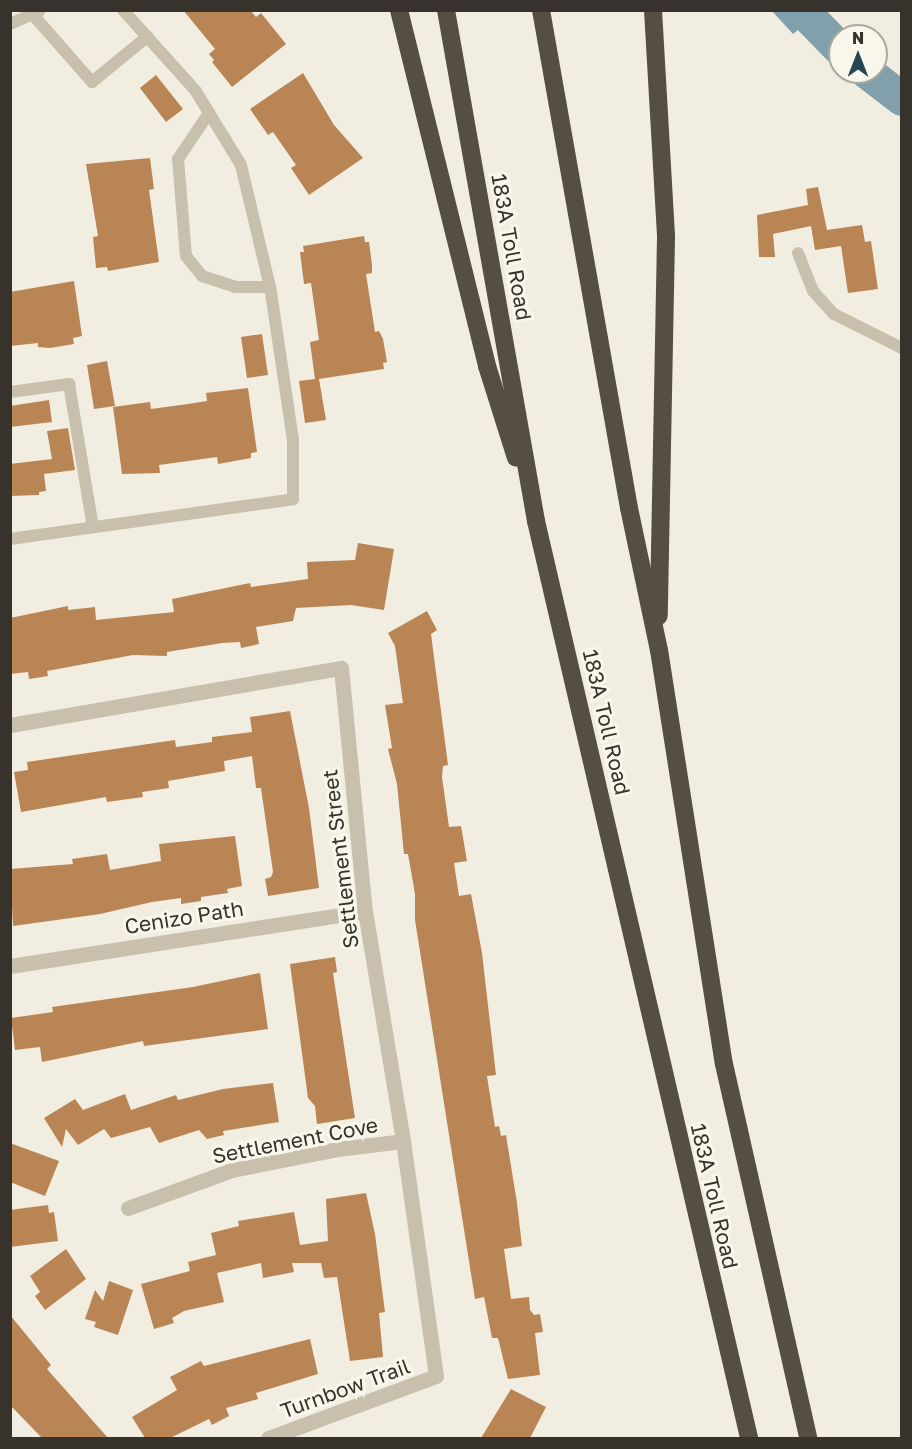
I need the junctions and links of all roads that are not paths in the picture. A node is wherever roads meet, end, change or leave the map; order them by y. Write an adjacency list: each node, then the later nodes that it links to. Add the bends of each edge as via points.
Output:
1 (123, 10): 8 (lane)
2 (399, 10): 14 (highway, via 487,366)
3 (446, 10): 14 (highway, 183A Toll Road)
4 (653, 10): 17 (highway, via 666,238)
5 (37, 13): 7 (lane); 8 (lane, via 92,82)
6 (542, 16): 17 (highway, 183A Toll Road, via 629,508)
7 (10, 24)
8 (148, 36): 9 (lane, via 195,90)
9 (209, 113): 11 (lane, via 241,165); 11 (lane, via 178,159 186,256 202,276 235,286)
10 (798, 253): 12 (lane, via 813,291 834,314)
11 (270, 287): 15 (lane, via 293,440 293,499)
12 (902, 348)
13 (10, 392): 15 (lane, via 69,384)
14 (536, 521): 25 (highway, 183A Toll Road)
15 (93, 527): 16 (lane)
16 (10, 538)
17 (659, 650): 26 (highway, 183A Toll Road, via 724,1064)
18 (10, 725): 19 (street, Settlement Street, via 341,668)
19 (365, 911): 20 (street, Cenizo Path); 21 (street, Settlement Street)
20 (10, 966)
21 (403, 1141): 22 (street, Settlement Cove, via 337,1149 232,1170); 23 (street, Settlement Street)
22 (128, 1208)
23 (436, 1376): 24 (street, Turnbow Trail)
24 (268, 1438)
25 (749, 1438)
26 (808, 1438)

